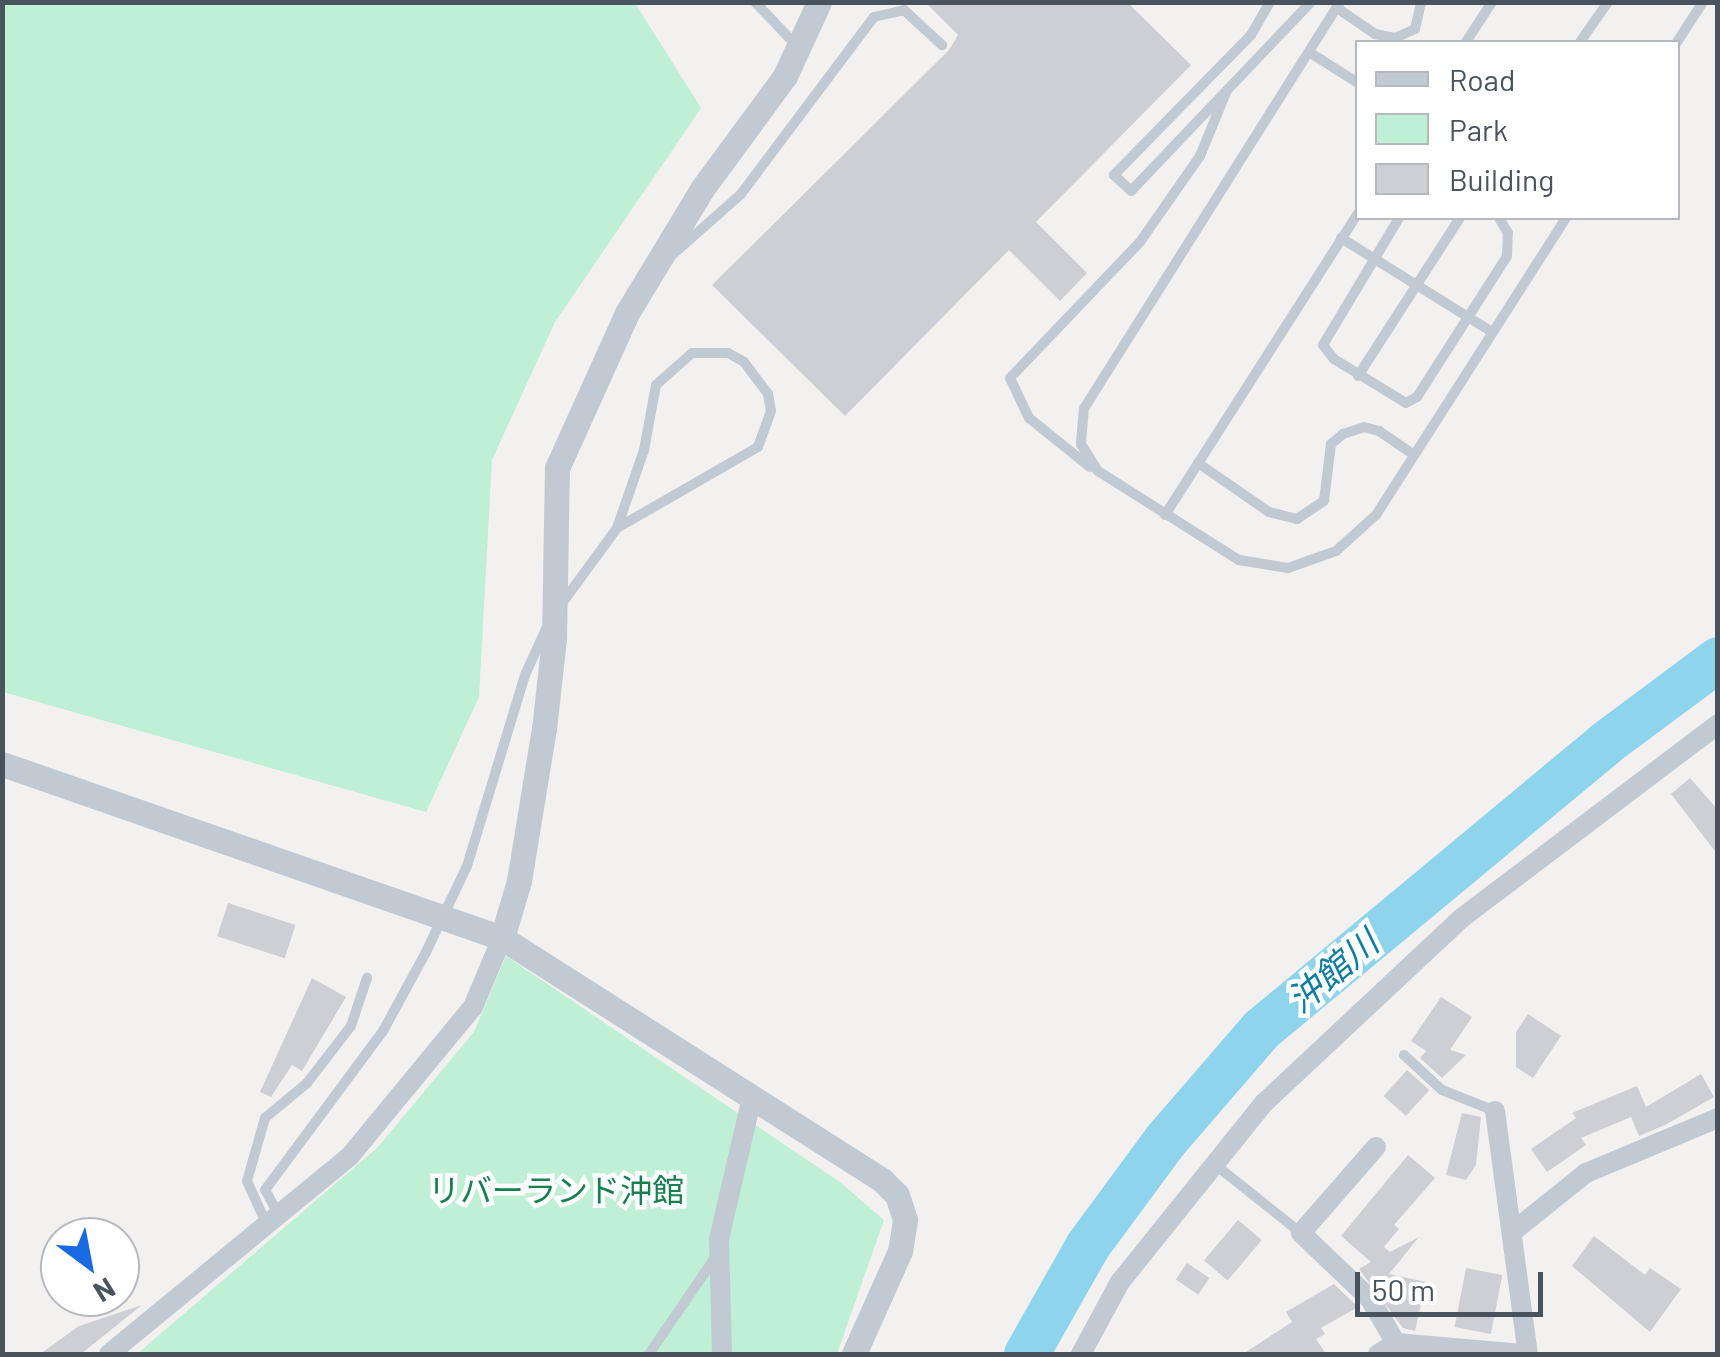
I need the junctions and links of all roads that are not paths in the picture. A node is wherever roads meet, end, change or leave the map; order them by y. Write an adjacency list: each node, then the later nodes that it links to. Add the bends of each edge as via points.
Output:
1 (755, 2): 14 (lane)
2 (818, 2): 14 (street)
3 (1270, 2): 17 (lane, via 1252,35 1114,175 1130,191)
4 (1311, 2): 17 (lane)
5 (1421, 2): 9 (lane, via 1415,30 1395,38 1375,34)
6 (1492, 2): 10 (lane)
7 (1608, 2): 11 (lane)
8 (1702, 2): 12 (lane)
9 (1339, 5): 15 (lane)
10 (1467, 40)
11 (1581, 40)
12 (1678, 40)
13 (942, 45): 25 (lane, via 904,10 874,17 742,194)
14 (798, 47): 25 (street, via 750,132 702,190)
15 (1309, 52): 16 (lane); 32 (lane, via 1084,408 1081,444)
16 (1355, 81)
17 (1229, 85): 32 (lane, via 1200,156 1140,242 1010,378 1029,418 1056,446)
18 (1355, 217): 23 (lane)
19 (1398, 220): 24 (lane)
20 (1459, 220): 26 (lane)
21 (1500, 220): 27 (lane, via 1508,233 1507,256)
22 (1564, 220): 28 (lane)
23 (1341, 238): 24 (lane); 31 (lane)
24 (1374, 258): 26 (lane); 29 (lane, via 1324,339 1327,353)
25 (654, 267): 35 (street, via 579,409 557,468)
26 (1417, 285): 27 (lane); 29 (lane)
27 (1468, 317): 28 (lane); 29 (lane, via 1412,401 1400,401)
28 (1492, 332): 30 (lane)
29 (1358, 376)
30 (1414, 455): 31 (lane, via 1380,431 1364,427 1343,434 1331,444 1324,500 1297,519 1269,512); 33 (lane, via 1360,536 1312,564 1288,568 1239,560)
31 (1198, 463): 33 (lane)
32 (1098, 471): 33 (lane)
33 (1165, 514)
34 (617, 528): 34 (lane, via 644,450 656,385 692,354 728,354 744,362 768,394 771,411 758,447); 35 (lane)
35 (553, 614): 38 (street, via 544,729 519,880); 46 (lane, bridge, via 525,675 467,866 383,1031 265,1190)
36 (1718, 724): 45 (street, via 1463,916 1277,1090)
37 (2, 764): 38 (street)
38 (502, 938): 41 (street); 46 (street, via 473,1006 428,1069 350,1156)
39 (367, 978): 46 (lane, via 351,1026 307,1083 266,1118 247,1181)
40 (1404, 1055): 42 (lane, via 1442,1090)
41 (752, 1097): 49 (street); 54 (street, via 896,1195 905,1220 900,1252)
42 (1495, 1111): 47 (street)
43 (1718, 1118): 47 (street, via 1586,1173)
44 (1376, 1147): 48 (street)
45 (1212, 1162): 48 (lane); 55 (street, via 1120,1282)
46 (272, 1219): 51 (street)
47 (1515, 1230): 56 (street)
48 (1301, 1233): 50 (street, via 1370,1299)
49 (719, 1252): 52 (lane); 53 (street)
50 (1387, 1349): 56 (street)
51 (109, 1354)
52 (649, 1354)
53 (722, 1354)
54 (854, 1354)
55 (1081, 1354)
56 (1526, 1354)

